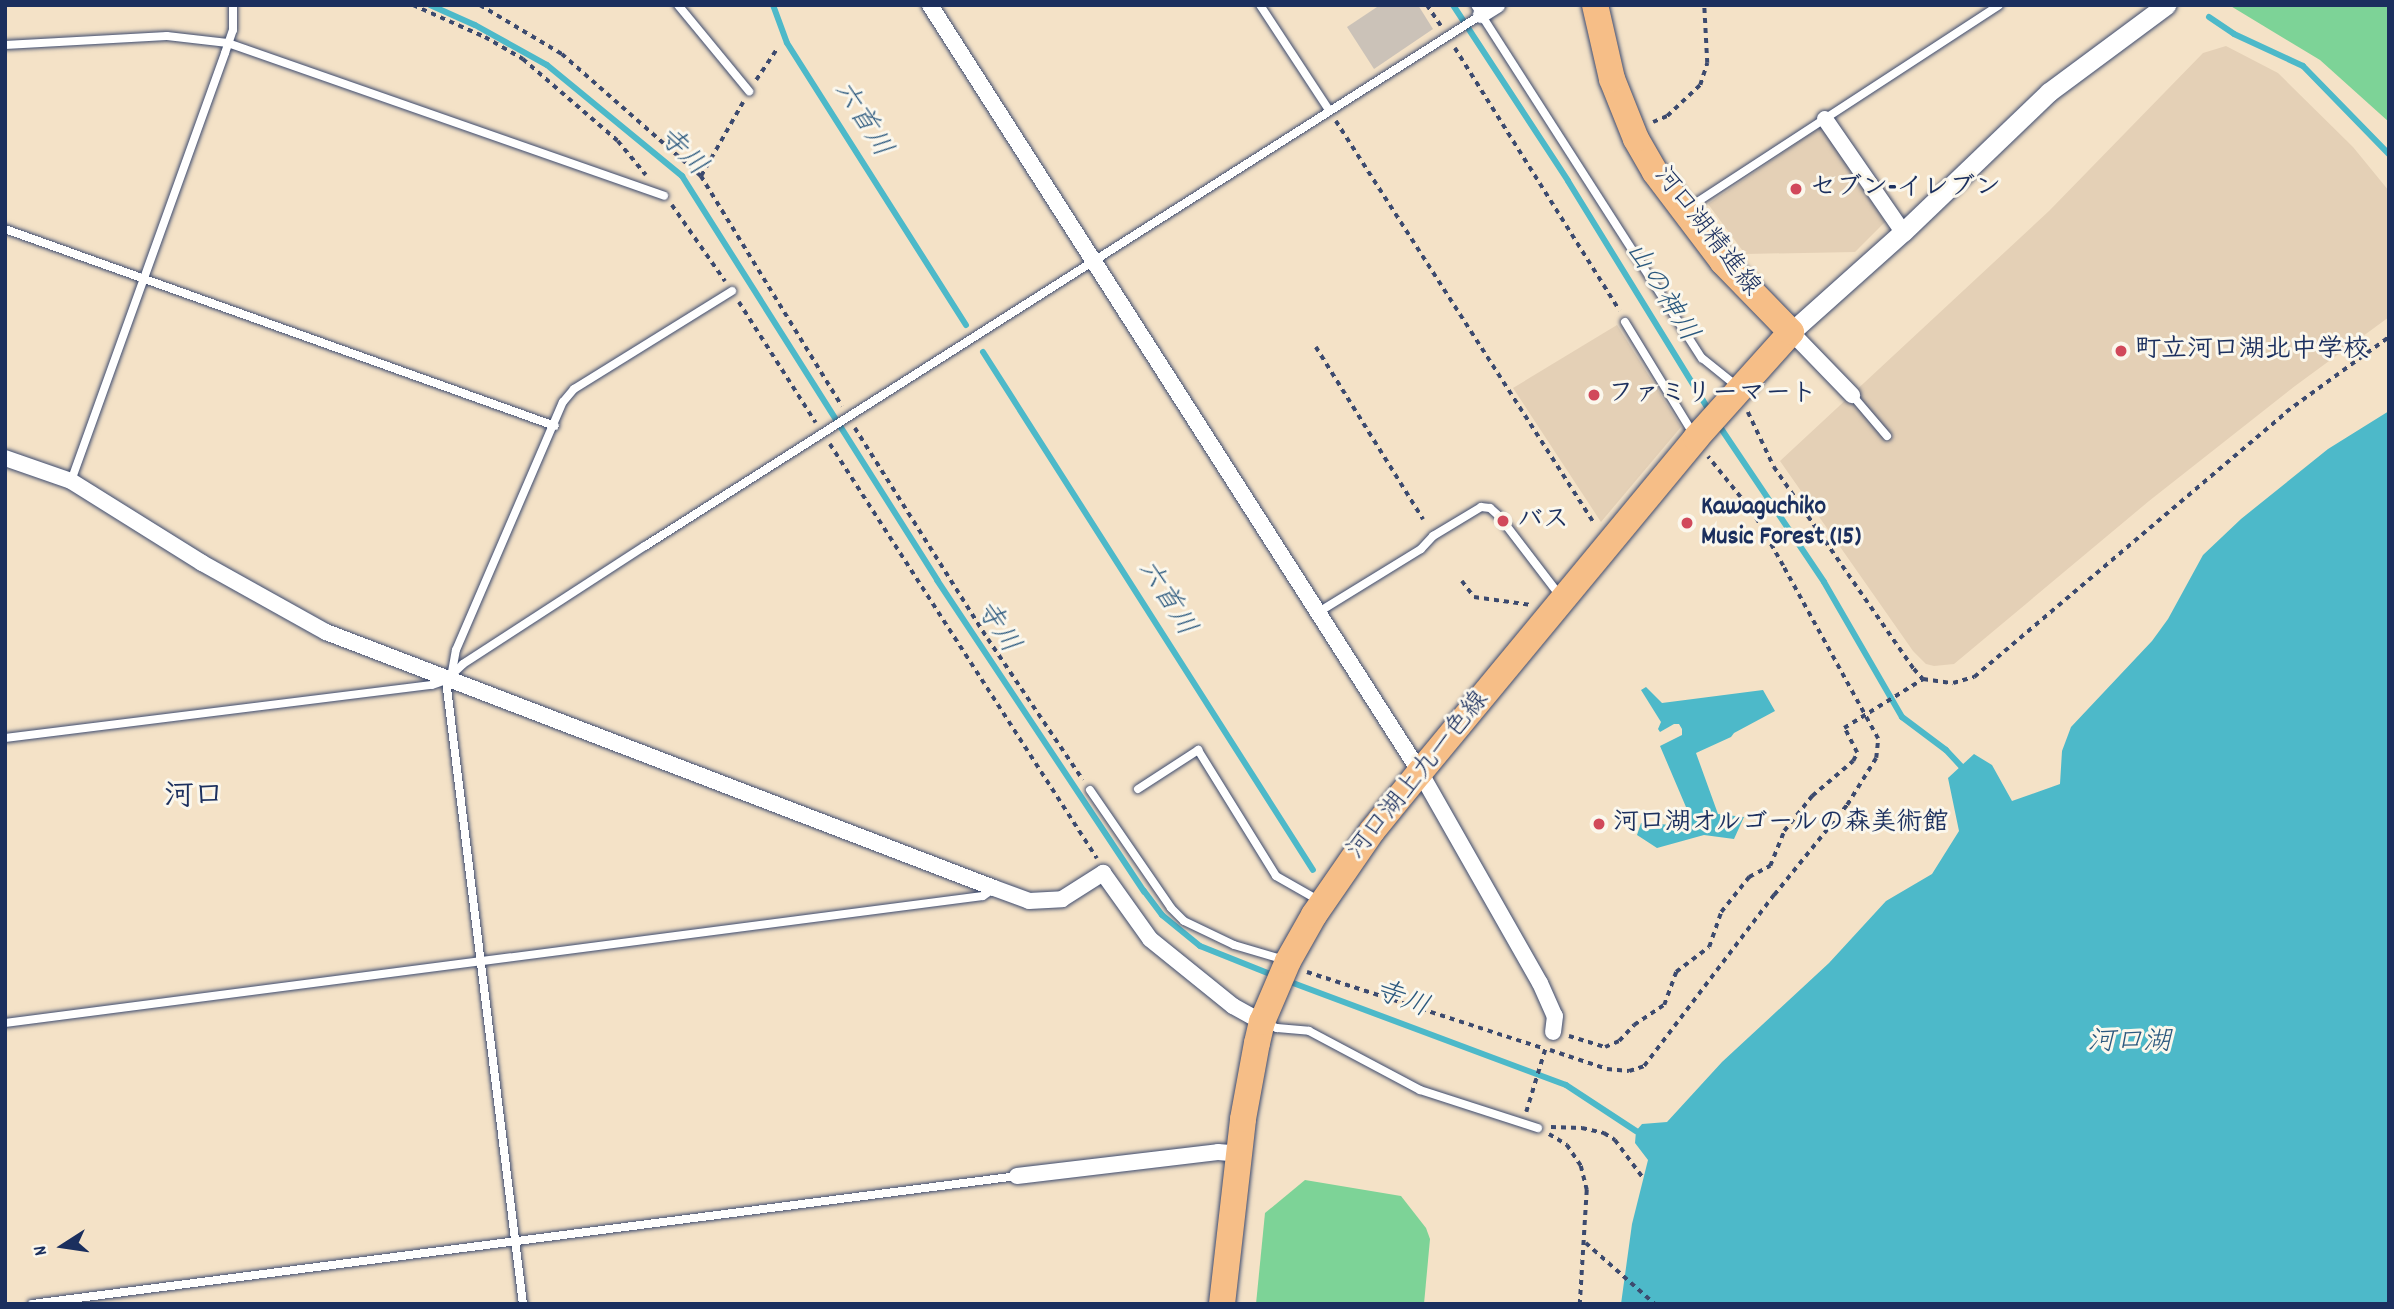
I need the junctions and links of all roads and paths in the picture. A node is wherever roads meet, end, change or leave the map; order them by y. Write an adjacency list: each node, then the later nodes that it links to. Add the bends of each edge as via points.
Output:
1 (233, 5): 15 (lane)
2 (413, 5): 23 (path, via 485,37 523,60 618,141)
3 (480, 5): 22 (path, via 562,54)
4 (678, 5): 18 (lane)
5 (930, 5): 27 (street)
6 (1260, 5): 19 (lane)
7 (1427, 5): 14 (path)
8 (1497, 5): 13 (street)
9 (1595, 5): 21 (main road, 河口湖精進線, via 1612,79)
10 (1704, 5): 21 (path, via 1707,62 1700,85 1667,116)
11 (1999, 5): 20 (lane)
12 (2160, 7): 26 (street, via 2049,92)
13 (1477, 13): 14 (lane); 35 (lane, via 1702,358)
14 (1451, 34): 19 (lane); 30 (path)
15 (228, 43): 16 (lane, via 167,36); 23 (lane); 28 (lane)
16 (5, 45)
17 (777, 49): 18 (path)
18 (749, 91): 22 (path)
19 (1329, 110): 27 (lane); 44 (path)
20 (1825, 119): 24 (lane); 26 (street)
21 (1630, 125): 24 (main road, 河口湖精進線)
22 (701, 176): 36 (path)
23 (664, 196): 29 (path)
24 (1683, 212): 31 (main road, 河口湖精進線, via 1723,262)
25 (5, 229): 28 (lane)
26 (1903, 232): 31 (street)
27 (1093, 262): 36 (lane); 48 (street)
28 (143, 278): 37 (lane); 42 (lane)
29 (732, 291): 37 (lane, via 574,388); 38 (path)
30 (1625, 322): 40 (lane)
31 (1791, 332): 34 (street); 35 (main road, 河口湖上九一色線)
32 (2389, 337): 50 (path, via 2277,420 1974,677 1954,682)
33 (1316, 347): 43 (path)
34 (1852, 395): 39 (lane)
35 (1738, 399): 40 (main road, 河口湖上九一色線); 50 (path, via 1773,467)
36 (847, 418): 38 (lane); 55 (path)
37 (555, 426): 49 (lane, via 456,650)
38 (826, 432): 49 (lane); 56 (path, via 1094,852)
39 (1887, 436)
40 (1701, 441): 44 (main road, 河口湖上九一色線); 51 (path, via 1753,513)
41 (5, 458): 42 (street)
42 (71, 481): 49 (street, via 302,619)
43 (1423, 519)
44 (1608, 543): 46 (main road, 河口湖上九一色線)
45 (1462, 581): 47 (path, via 1474,597)
46 (1562, 599): 48 (lane, via 1499,516 1481,507); 53 (main road, 河口湖上九一色線)
47 (1537, 607)
48 (1317, 613): 53 (street)
49 (449, 676): 52 (lane, via 432,685); 57 (street); 59 (lane)
50 (1923, 679): 51 (path)
51 (1863, 714): 63 (path, via 1843,728 1857,753 1853,761 1812,796 1784,831 1770,866 1749,877 1721,912 1709,947 1676,972 1664,1005 1605,1047); 64 (path, via 1878,739 1876,758 1847,805 1644,1066 1629,1071 1607,1069)
52 (5, 738)
53 (1420, 772): 58 (main road, 河口湖上九一色線); 63 (street, via 1540,983 1555,1016)
54 (1138, 789): 58 (lane, via 1198,750 1276,876)
55 (1090, 790): 60 (lane, via 1184,921)
56 (1103, 873): 57 (street, via 1062,899 1029,901); 61 (street, via 1157,946 1233,1006)
57 (994, 888): 59 (lane, via 983,896)
58 (1322, 902): 60 (main road, 河口湖上九一色線)
59 (480, 961): 62 (lane); 70 (lane)
60 (1292, 966): 61 (main road, 河口湖上九一色線); 64 (path)
61 (1266, 1014): 66 (lane, via 1277,1028 1309,1031 1420,1090); 67 (main road, 河口湖上九一色線)
62 (5, 1023)
63 (1553, 1032): 64 (path)
64 (1544, 1048): 65 (path)
65 (1524, 1116)
66 (1535, 1127): 69 (path, via 1604,1133 1615,1140); 71 (path, via 1567,1145 1581,1166 1587,1190)
67 (1239, 1154): 68 (street, via 1217,1152); 74 (main road, 河口湖上九一色線)
68 (1017, 1176): 70 (lane)
69 (1643, 1179)
70 (515, 1240): 72 (lane); 73 (lane)
71 (1585, 1242): 75 (path); 76 (path)
72 (32, 1304)
73 (523, 1304)
74 (1222, 1304)
75 (1580, 1304)
76 (1655, 1304)

